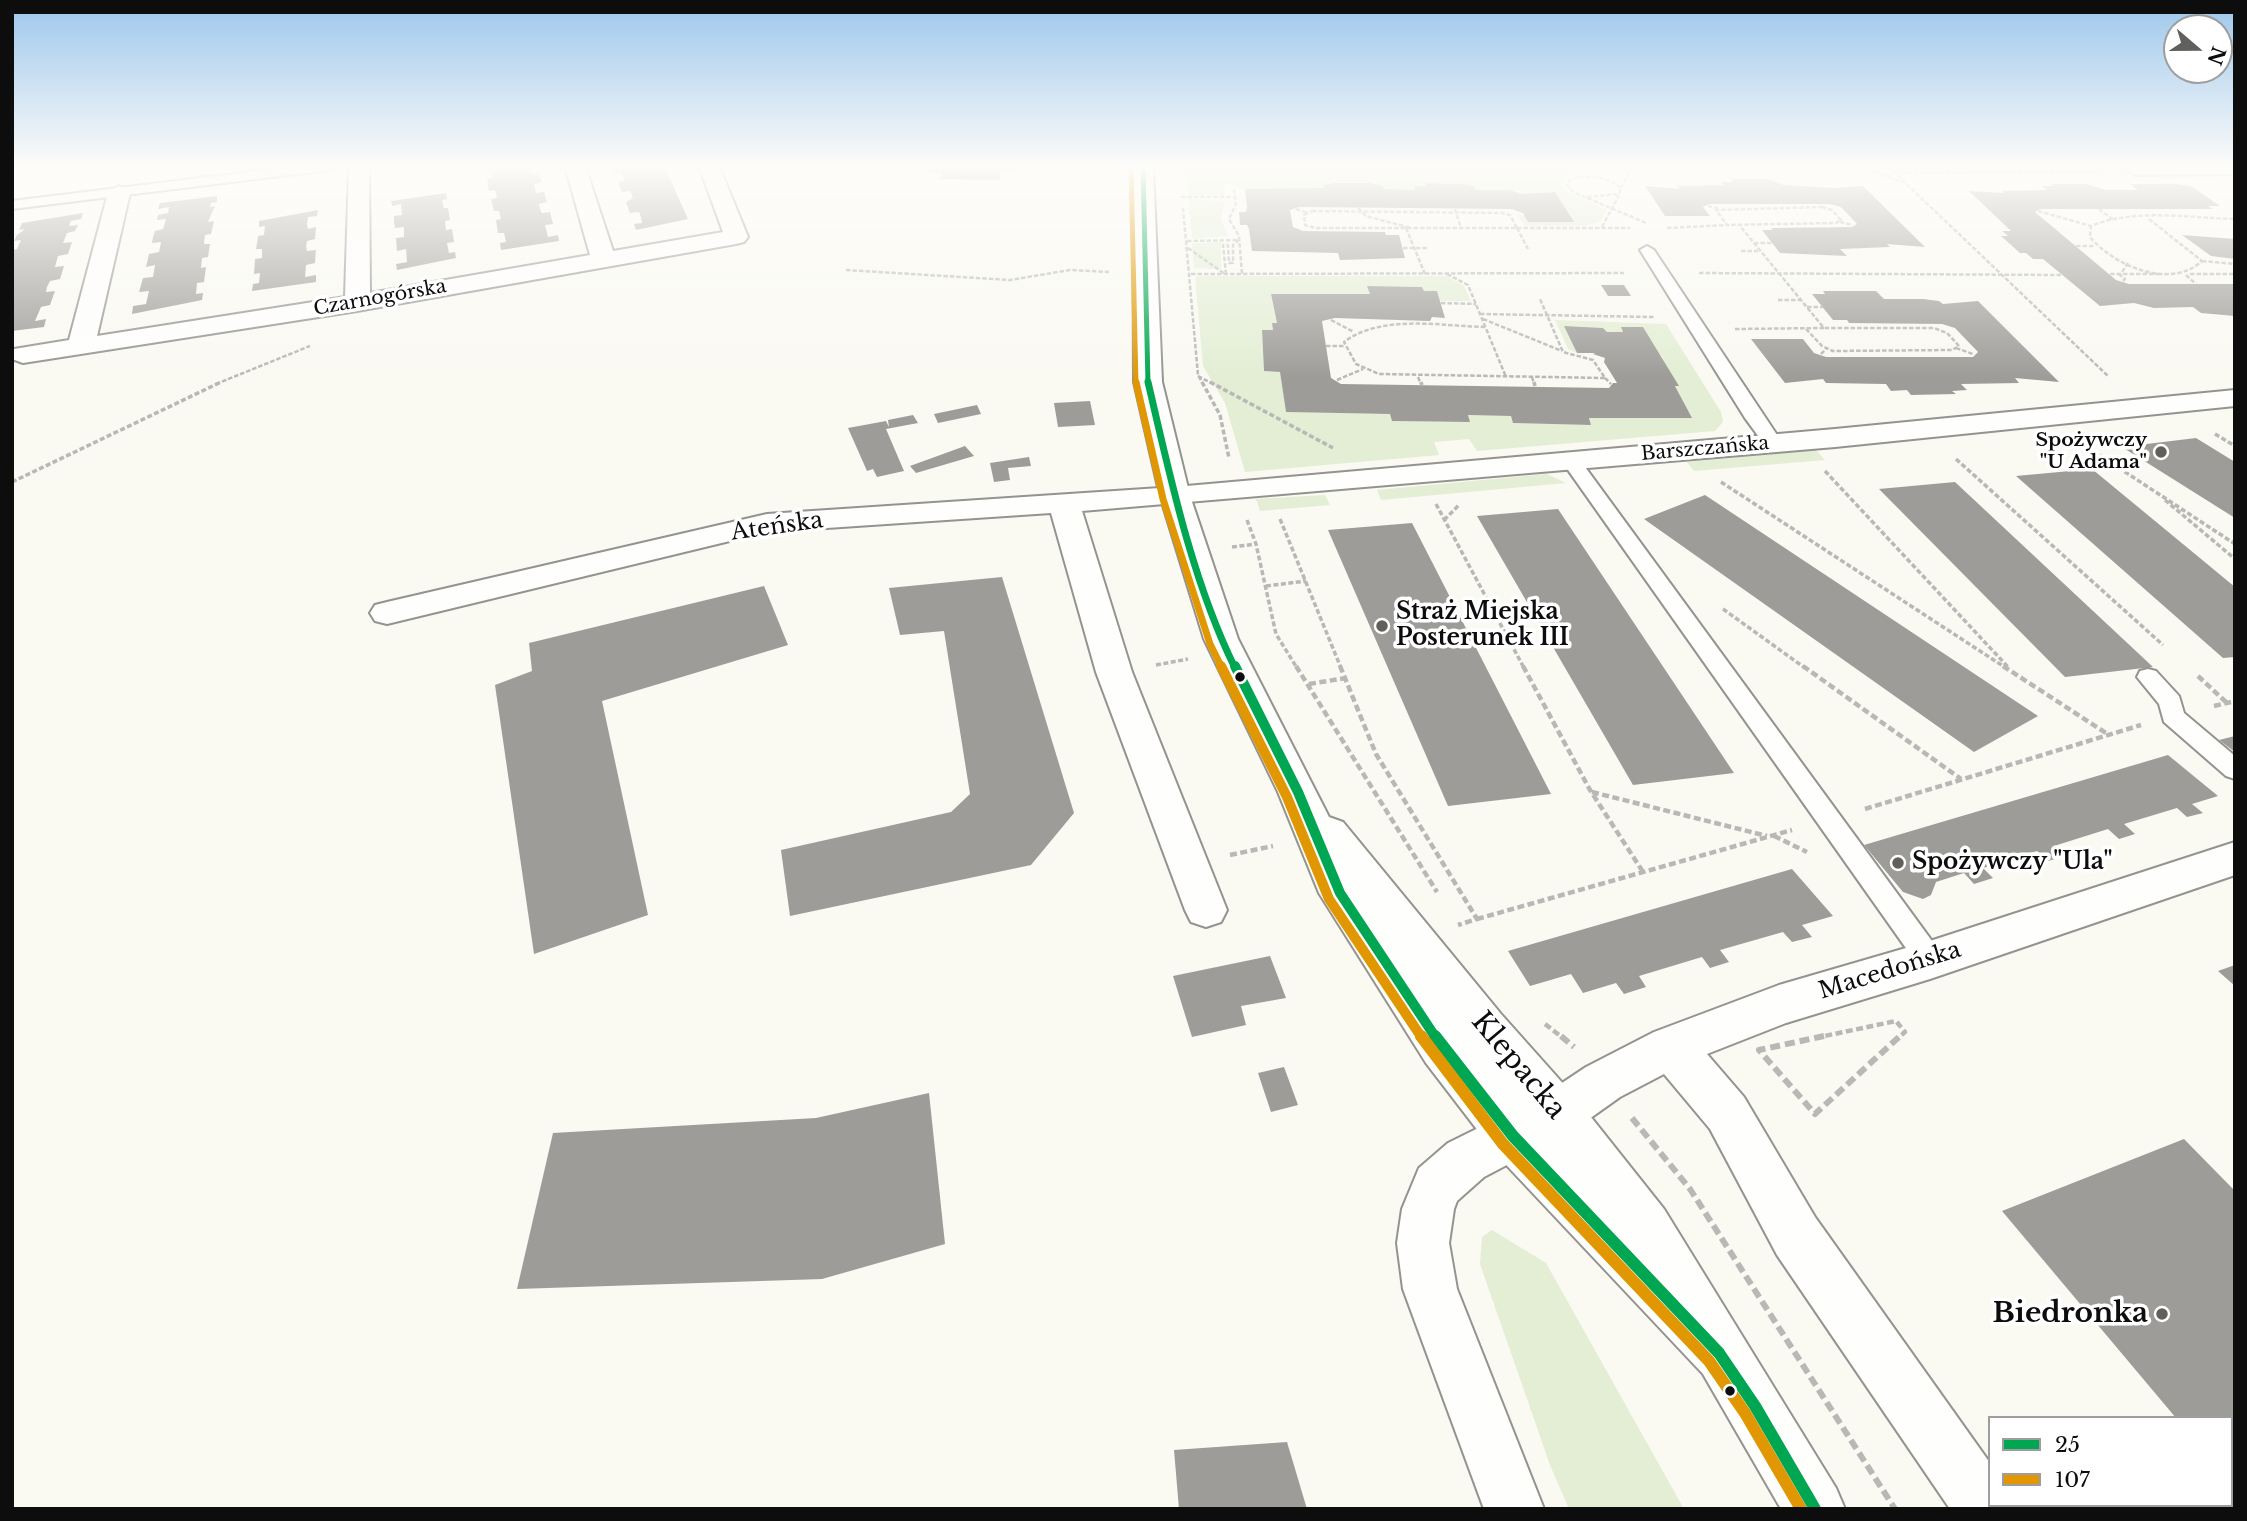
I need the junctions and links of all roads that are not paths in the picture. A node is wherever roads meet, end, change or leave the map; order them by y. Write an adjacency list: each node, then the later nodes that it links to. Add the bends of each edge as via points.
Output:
1 (108, 237): 9 (street)
2 (358, 237): 8 (street)
3 (597, 237): 7 (street)
4 (736, 237): 7 (street, Czarnogórska)
5 (1145, 237): 14 (street, Klepacka, via 1148,382)
6 (1647, 250): 12 (lane)
7 (603, 258): 8 (street, Czarnogórska)
8 (357, 303): 9 (street, Czarnogórska)
9 (81, 346): 10 (street, Czarnogórska)
10 (23, 355)
11 (2235, 398): 12 (street, Barszczańska)
12 (1774, 443): 13 (street, Barszczańska)
13 (1570, 460): 14 (street, Barszczańska); 21 (lane)
14 (1175, 496): 15 (street, Ateńska); 23 (street, Klepacka, via 1221,639 1298,792 1340,893 1443,1048)
15 (1065, 503): 16 (street, Ateńska, via 767,523); 20 (street, via 1114,671)
16 (387, 613)
17 (2148, 677): 18 (lane, via 2171,702 2172,716)
18 (2235, 770)
19 (2235, 858): 21 (street, Macedońska)
20 (1206, 910)
21 (1930, 960): 22 (street, Macedońska, via 1779,1005)
22 (1671, 1047): 23 (street, Macedońska); 26 (street, via 1727,1113 1796,1236)
23 (1535, 1125): 24 (street, Macedońska, via 1466,1160 1437,1185 1423,1243 1430,1289); 25 (street, Klepacka, via 1720,1353)
24 (1514, 1509)
25 (1815, 1509)
26 (1986, 1509)

